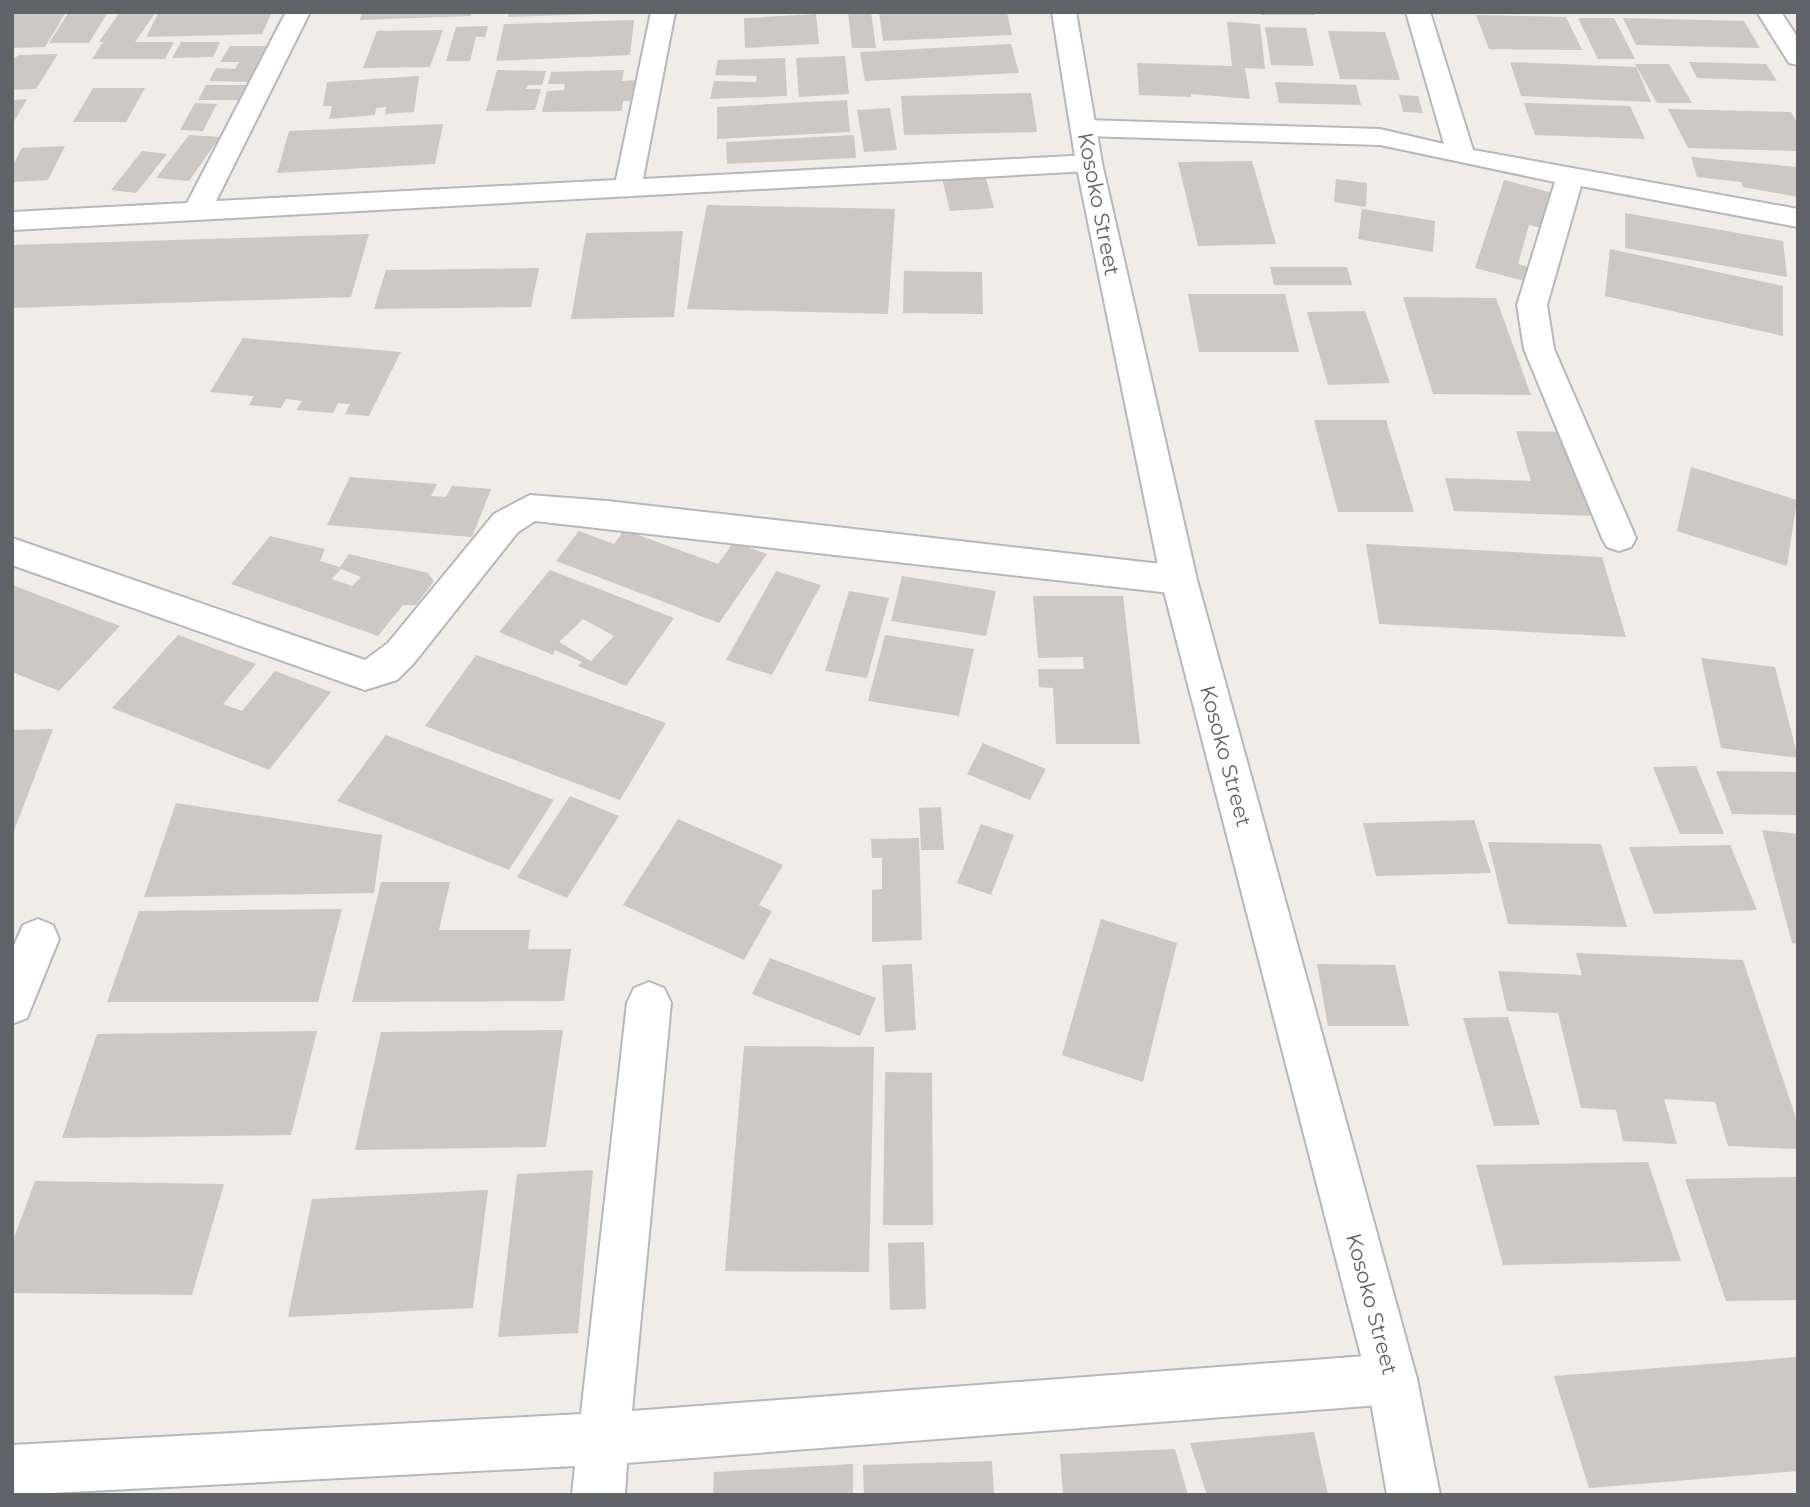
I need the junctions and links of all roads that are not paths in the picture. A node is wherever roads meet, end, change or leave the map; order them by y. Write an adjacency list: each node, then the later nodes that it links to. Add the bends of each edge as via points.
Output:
1 (298, 12): 11 (street)
2 (663, 12): 10 (street)
3 (1064, 12): 7 (street, Kosoko Street)
4 (1418, 12): 8 (street)
5 (1769, 12): 6 (street)
6 (1798, 58)
7 (1087, 146): 8 (street, via 1380,137); 10 (street); 16 (street, Kosoko Street)
8 (1461, 156): 9 (street)
9 (1572, 175): 12 (street); 14 (street, via 1532,305 1539,349)
10 (628, 187): 11 (street)
11 (197, 211): 13 (street)
12 (1798, 218)
13 (12, 221)
14 (1619, 538)
15 (12, 551): 16 (street, via 365,675 384,669 401,653 506,523 530,508)
16 (1179, 580): 20 (street, Kosoko Street)
17 (38, 939): 18 (street)
18 (12, 1003)
19 (649, 1003): 21 (street)
20 (1392, 1379): 21 (street); 24 (street, Kosoko Street)
21 (603, 1439): 22 (street); 23 (street)
22 (12, 1471)
23 (598, 1495)
24 (1414, 1495)

